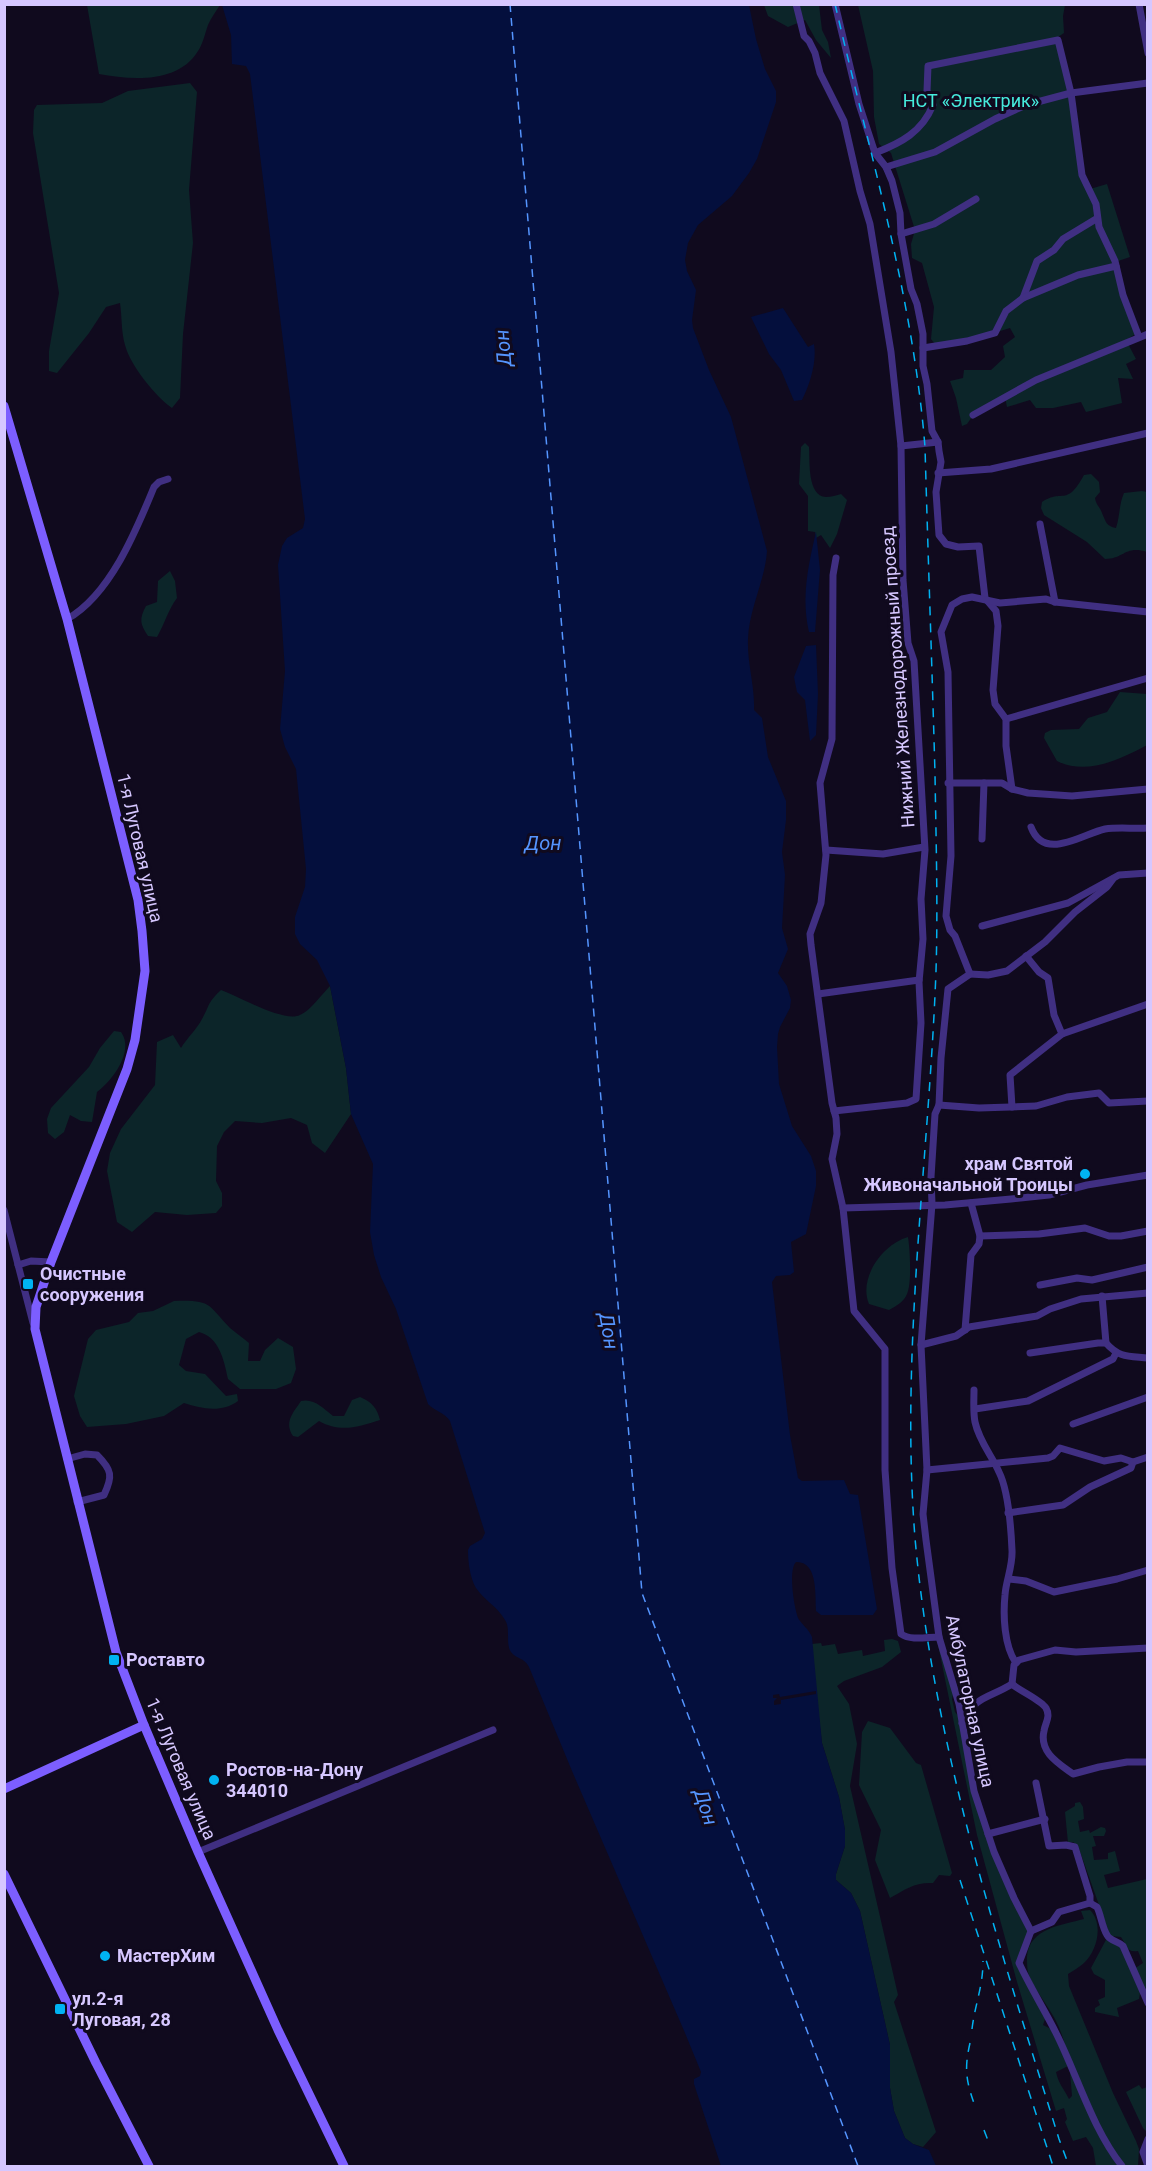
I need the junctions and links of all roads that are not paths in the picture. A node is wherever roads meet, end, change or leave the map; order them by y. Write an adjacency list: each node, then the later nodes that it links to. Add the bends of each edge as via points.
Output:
1 (796, 4): 21 (street, Нижний Железнодорожный проезд, via 804,36 810,41 820,73 844,121 870,224 891,352)
2 (835, 4): 7 (street)
3 (1138, 4): 4 (street)
4 (1148, 53)
5 (1148, 83): 6 (street)
6 (1071, 93): 7 (street, via 1058,40 928,66 927,90 933,105 929,115 899,144); 8 (street, via 1026,105 935,152); 10 (street, via 1082,175 1096,204)
7 (875, 153): 8 (street)
8 (886, 167): 11 (street, via 900,213)
9 (976, 199): 11 (street, via 934,224)
10 (1096, 219): 12 (street); 13 (street, via 1037,261)
11 (901, 234): 16 (street)
12 (1116, 266): 13 (street, via 1078,275); 15 (street)
13 (1023, 298): 16 (street, via 1006,311 995,333)
14 (1148, 334): 15 (street)
15 (1139, 337): 18 (street, via 1036,381)
16 (923, 348): 20 (street, via 932,431)
17 (4, 406): 29 (main road, 1-я Луговая улица)
18 (974, 416)
19 (1148, 433): 22 (street, via 991,469)
20 (938, 442): 21 (street); 22 (street)
21 (901, 446): 39 (street, Нижний Железнодорожный проезд, via 903,580 908,643 914,661)
22 (938, 473): 26 (street, via 939,535 946,544 980,546)
23 (168, 479): 29 (street, via 154,487 136,532 105,584)
24 (1040, 524): 27 (street)
25 (836, 558): 40 (street, via 832,739 820,783)
26 (985, 598): 27 (street, via 1000,603 1046,599); 31 (street, via 996,612 993,690 995,704); 32 (street, via 956,601 941,632 948,672)
27 (1054, 602): 28 (street)
28 (1148, 612)
29 (67, 619): 61 (main road, 1-я Луговая улица, via 130,865 145,971 127,1070)
30 (1148, 678): 31 (street)
31 (1005, 719): 34 (street)
32 (948, 783): 33 (street); 45 (street, via 951,856 946,916)
33 (984, 783): 34 (street, via 1002,783); 38 (street)
34 (1011, 789): 35 (street, via 1072,796)
35 (1148, 789)
36 (1031, 827): 37 (street, via 1041,841 1055,845 1108,829)
37 (1148, 828)
38 (982, 839)
39 (924, 847): 40 (street, via 884,854); 46 (street, Нижний Железнодорожный проезд)
40 (826, 850): 47 (street, via 820,903 810,934)
41 (1148, 873): 42 (street)
42 (1113, 879): 43 (street, via 1068,903); 44 (street)
43 (982, 926)
44 (1026, 956): 45 (street, via 1007,971); 49 (street, via 1048,978 1053,1014)
45 (970, 974): 51 (street, Амбулаторная улица, via 948,989)
46 (919, 980): 47 (street); 53 (street, Нижний Железнодорожный проезд, via 921,1023 916,1099)
47 (818, 994): 53 (street)
48 (1148, 1004): 49 (street)
49 (1062, 1034): 52 (street, via 1010,1075)
50 (1148, 1101): 52 (street, via 1109,1103 1099,1093)
51 (939, 1105): 52 (street); 56 (street, Амбулаторная улица, via 935,1114)
52 (1012, 1107)
53 (834, 1111): 57 (street, via 837,1134 832,1159)
54 (1148, 1175): 55 (street, via 1049,1195)
55 (971, 1203): 56 (street); 60 (street)
56 (932, 1204): 57 (street); 70 (street, Амбулаторная улица)
57 (843, 1208): 87 (street, via 854,1311 885,1349 885,1470 901,1634 912,1638)
58 (4, 1210): 62 (street, 1-я Луговая улица)
59 (1148, 1231): 60 (street, via 1109,1236 1085,1228)
60 (980, 1236): 68 (street, via 971,1255)
61 (51, 1262): 62 (street); 67 (main road, 1-я Луговая улица, via 36,1307)
62 (18, 1265): 67 (street, 1-я Луговая улица)
63 (1148, 1267): 64 (street, via 1092,1280 1077,1278)
64 (1040, 1285)
65 (1148, 1293): 66 (street)
66 (1101, 1296): 68 (street, via 1081,1299 1037,1316); 69 (street)
67 (35, 1329): 79 (main road, 1-я Луговая улица)
68 (965, 1330): 70 (street)
69 (1106, 1343): 71 (street); 72 (street)
70 (921, 1345): 82 (street, Амбулаторная улица)
71 (1030, 1353)
72 (1116, 1353): 73 (street); 76 (street, via 1113,1359 1028,1401)
73 (1148, 1358)
74 (974, 1390): 76 (street)
75 (1148, 1397): 77 (street)
76 (975, 1409): 81 (street, via 975,1422)
77 (1073, 1424)
78 (1148, 1457): 80 (street)
79 (67, 1459): 83 (main road, 1-я Луговая улица); 83 (street, via 98,1455 108,1465 111,1480 104,1494)
80 (1133, 1462): 81 (street, via 1120,1458 1104,1461 1060,1448 1048,1458); 84 (street, via 1131,1468 1063,1505)
81 (994, 1463): 82 (street); 84 (street, via 1000,1473)
82 (927, 1470): 87 (street, Амбулаторная улица, via 923,1514)
83 (78, 1502): 92 (main road, 1-я Луговая улица, via 116,1652)
84 (1008, 1513): 86 (street, via 1012,1552)
85 (1148, 1570): 86 (street, via 1054,1592)
86 (1009, 1579): 89 (street, via 1005,1614 1010,1654)
87 (939, 1637): 91 (street, Амбулаторная улица)
88 (1148, 1648): 89 (street, via 1055,1650)
89 (1016, 1663): 90 (street)
90 (1012, 1684): 91 (street, via 978,1700); 94 (street, via 1047,1710 1043,1745 1052,1758 1073,1774 1128,1762)
91 (962, 1723): 98 (street, Амбулаторная улица, via 974,1791)
92 (144, 1725): 96 (main road); 99 (main road, 1-я Луговая улица)
93 (493, 1730): 99 (street)
94 (1148, 1762)
95 (1036, 1783): 97 (street)
96 (4, 1789)
97 (1045, 1819): 98 (street); 101 (street, via 1049,1846 1075,1847)
98 (988, 1834): 102 (street, Амбулаторная улица)
99 (198, 1852): 106 (main road, 1-я Луговая улица)
100 (4, 1874): 105 (main road)
101 (1090, 1903): 102 (street, via 1059,1912 1052,1922); 103 (street, via 1097,1907 1107,1935 1122,1946)
102 (1031, 1931): 107 (street, via 1019,1963)
103 (1148, 2003)
104 (1148, 2139): 108 (street, via 1143,2152)
105 (149, 2166)
106 (344, 2166)
107 (1122, 2166)
108 (1148, 2166)

